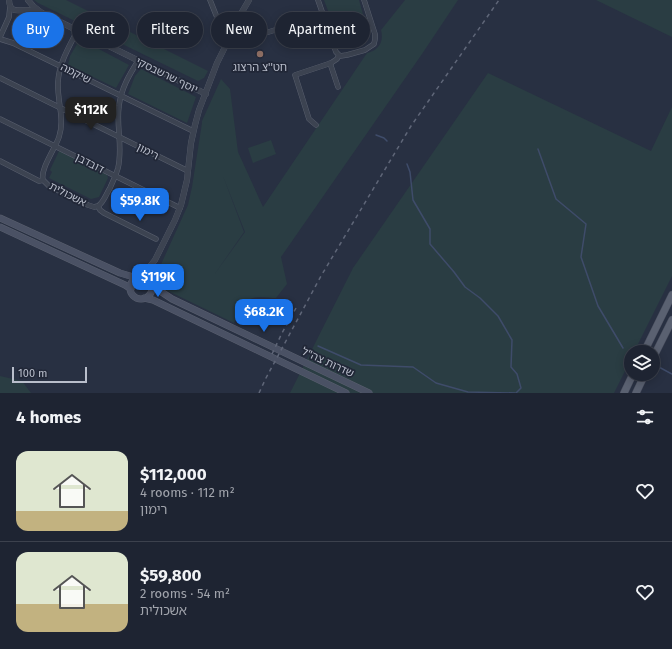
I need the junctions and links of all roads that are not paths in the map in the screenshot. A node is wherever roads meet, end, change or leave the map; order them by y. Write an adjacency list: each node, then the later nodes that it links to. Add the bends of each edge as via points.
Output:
1 (28, 0): 8 (street, via 27,6); 10 (street, יוסף שרשבסקי)
2 (210, 0): 11 (street)
3 (249, 0): 7 (street)
4 (318, 0): 14 (street)
5 (365, 0): 21 (street, via 375,34 374,42 365,50 347,56)
6 (9, 3): 8 (street, via 13,9); 15 (street)
7 (245, 8): 12 (street); 13 (street)
8 (21, 10): 9 (street, יוסף שרשבסקי); 15 (street)
9 (37, 12)
10 (41, 12)
11 (215, 12)
12 (242, 12)
13 (244, 12)
14 (322, 12)
15 (8, 20): 16 (street)
16 (0, 38): 24 (street, שיקמה)
17 (72, 41): 24 (street)
18 (112, 48): 22 (street, יוסף שרשבסקי)
19 (225, 48): 27 (street)
20 (334, 48): 21 (street)
21 (339, 55): 23 (street)
22 (138, 61): 27 (street, יוסף שרשבסקי); 28 (street)
23 (330, 63): 26 (street); 31 (street, via 295,75 308,119)
24 (61, 66): 28 (street, שיקמה); 29 (street, via 58,87)
25 (0, 78): 29 (street, רימון)
26 (338, 88)
27 (206, 94): 32 (street)
28 (121, 96): 32 (street, שיקמה); 33 (street, via 118,112)
29 (60, 107): 33 (street, רימון); 34 (street, via 62,121)
30 (0, 119): 34 (street, דובדבן)
31 (316, 125)
32 (193, 131): 36 (street)
33 (119, 136): 36 (street, רימון); 37 (street, via 120,159)
34 (56, 146): 37 (street, דובדבן); 38 (street, via 43,173)
35 (0, 161): 38 (street, אשכולית, via 39,181)
36 (188, 171): 40 (street)
37 (116, 176): 39 (street, via 104,200); 40 (street, דובדבן)
38 (43, 180): 39 (street, אשכולית, via 48,186 88,205)
39 (98, 206): 43 (street, אשכולית, via 104,213)
40 (180, 208): 44 (street)
41 (0, 218): 45 (main road, via 116,272)
42 (0, 227): 47 (main road)
43 (156, 239)
44 (155, 260): 45 (street); 46 (street)
45 (138, 278): 46 (main road, via 145,278); 47 (main road, via 132,282)
46 (151, 283): 49 (main road, via 151,292); 56 (main road, שדרות צה"ל, via 172,299)
47 (130, 289): 49 (main road, via 136,297)
48 (672, 295): 51 (main road)
49 (144, 298): 55 (main road, שדרות צה"ל, via 153,300)
50 (672, 320): 52 (main road)
51 (647, 345)
52 (660, 345)
53 (630, 381): 57 (main road)
54 (642, 381): 58 (main road)
55 (346, 393)
56 (369, 393)
57 (624, 393)
58 (636, 393)

